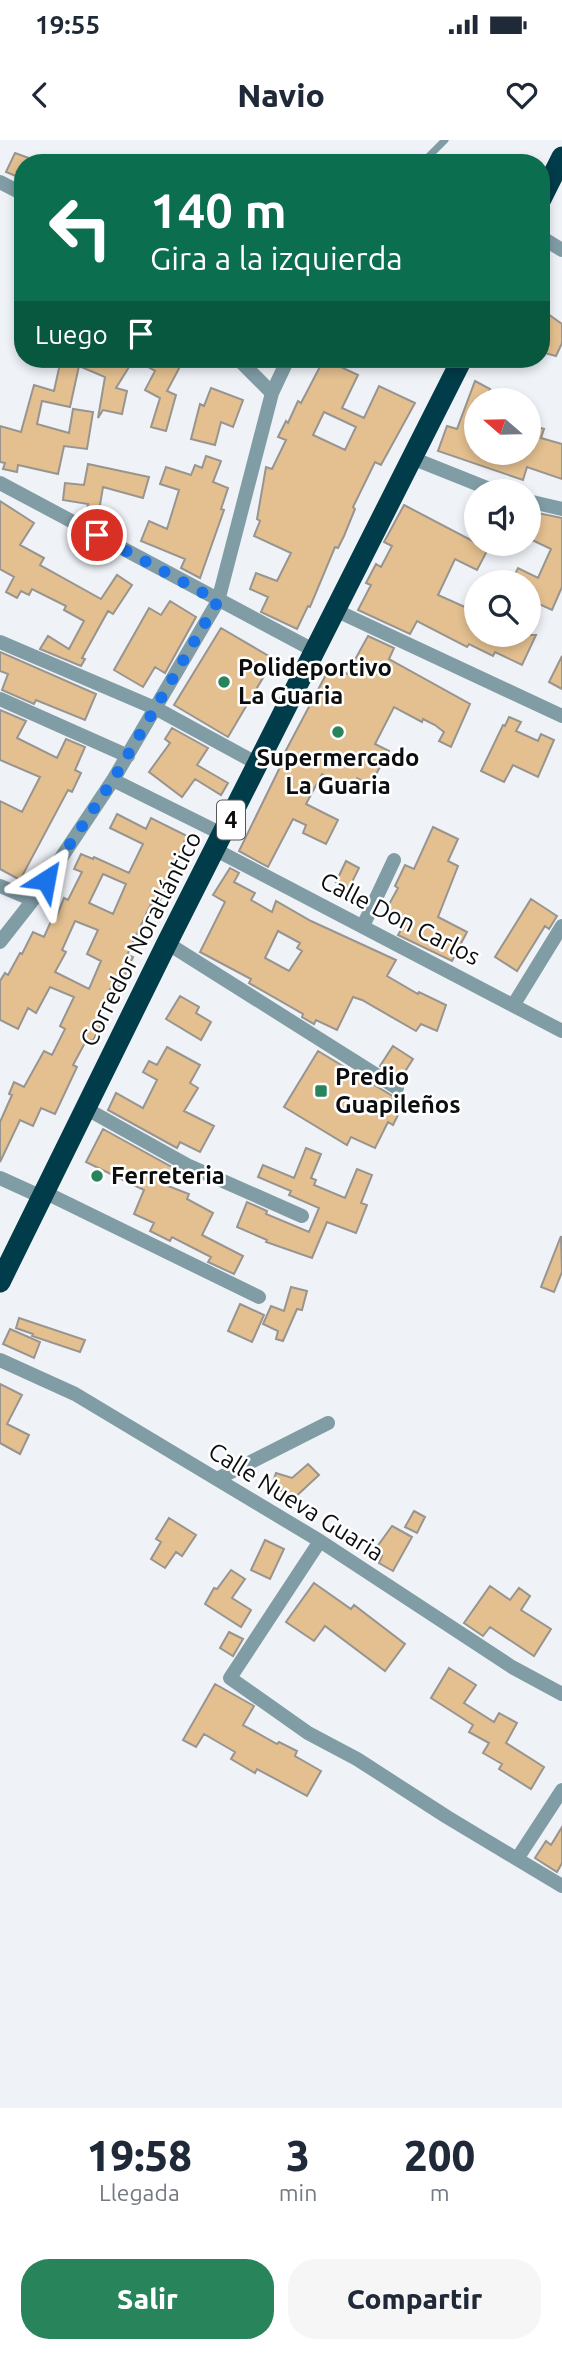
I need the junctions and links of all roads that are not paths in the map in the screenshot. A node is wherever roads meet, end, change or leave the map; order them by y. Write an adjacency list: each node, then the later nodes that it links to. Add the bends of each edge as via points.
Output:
1 (445, 140): 2 (lane)
2 (431, 154)
3 (562, 157): 4 (highway)
4 (550, 181)
5 (247, 368): 8 (street)
6 (284, 368): 8 (street)
7 (457, 368): 9 (highway, Corredor Noratlántico / 4)
8 (272, 393): 14 (street)
9 (412, 458): 10 (street); 15 (highway, Corredor Noratlántico / 4)
10 (464, 479)
11 (0, 483): 14 (street)
12 (541, 504): 13 (street)
13 (562, 509)
14 (218, 601): 17 (street); 19 (street)
15 (335, 610): 17 (highway, Corredor Noratlántico / 4); 20 (street)
16 (0, 642): 19 (street)
17 (315, 651): 22 (highway, Corredor Noratlántico / 4)
18 (0, 699): 21 (street)
19 (157, 709): 21 (street); 22 (street)
20 (562, 716)
21 (128, 755): 23 (street)
22 (258, 764): 24 (highway, Corredor Noratlántico / 4)
23 (113, 780): 24 (street, Calle Don Carlos); 27 (street)
24 (220, 842): 28 (street, Calle Don Carlos); 31 (highway, Corredor Noratlántico / 4)
25 (394, 860): 28 (street)
26 (0, 886): 27 (street)
27 (33, 900): 30 (street)
28 (363, 926): 32 (street, Calle Don Carlos)
29 (562, 926): 32 (street)
30 (0, 942)
31 (167, 943): 34 (street); 35 (highway, Corredor Noratlántico / 4)
32 (514, 1004): 33 (street, Calle Don Carlos)
33 (562, 1031)
34 (397, 1088)
35 (85, 1108): 37 (highway, Corredor Noratlántico / 4); 38 (street, via 189,1166)
36 (0, 1178): 37 (street)
37 (43, 1194): 39 (highway, Corredor Noratlántico / 4); 40 (street)
38 (302, 1216)
39 (0, 1282)
40 (259, 1297)
41 (0, 1360): 43 (street, Calle Nueva Guaria, via 75,1394)
42 (328, 1423): 43 (street)
43 (217, 1479): 44 (street, Calle Nueva Guaria)
44 (320, 1541): 45 (street, Calle Nueva Guaria, via 512,1667); 47 (street, via 230,1678 308,1733)
45 (562, 1694)
46 (562, 1790): 47 (street)
47 (517, 1859): 48 (street)
48 (562, 1886)

